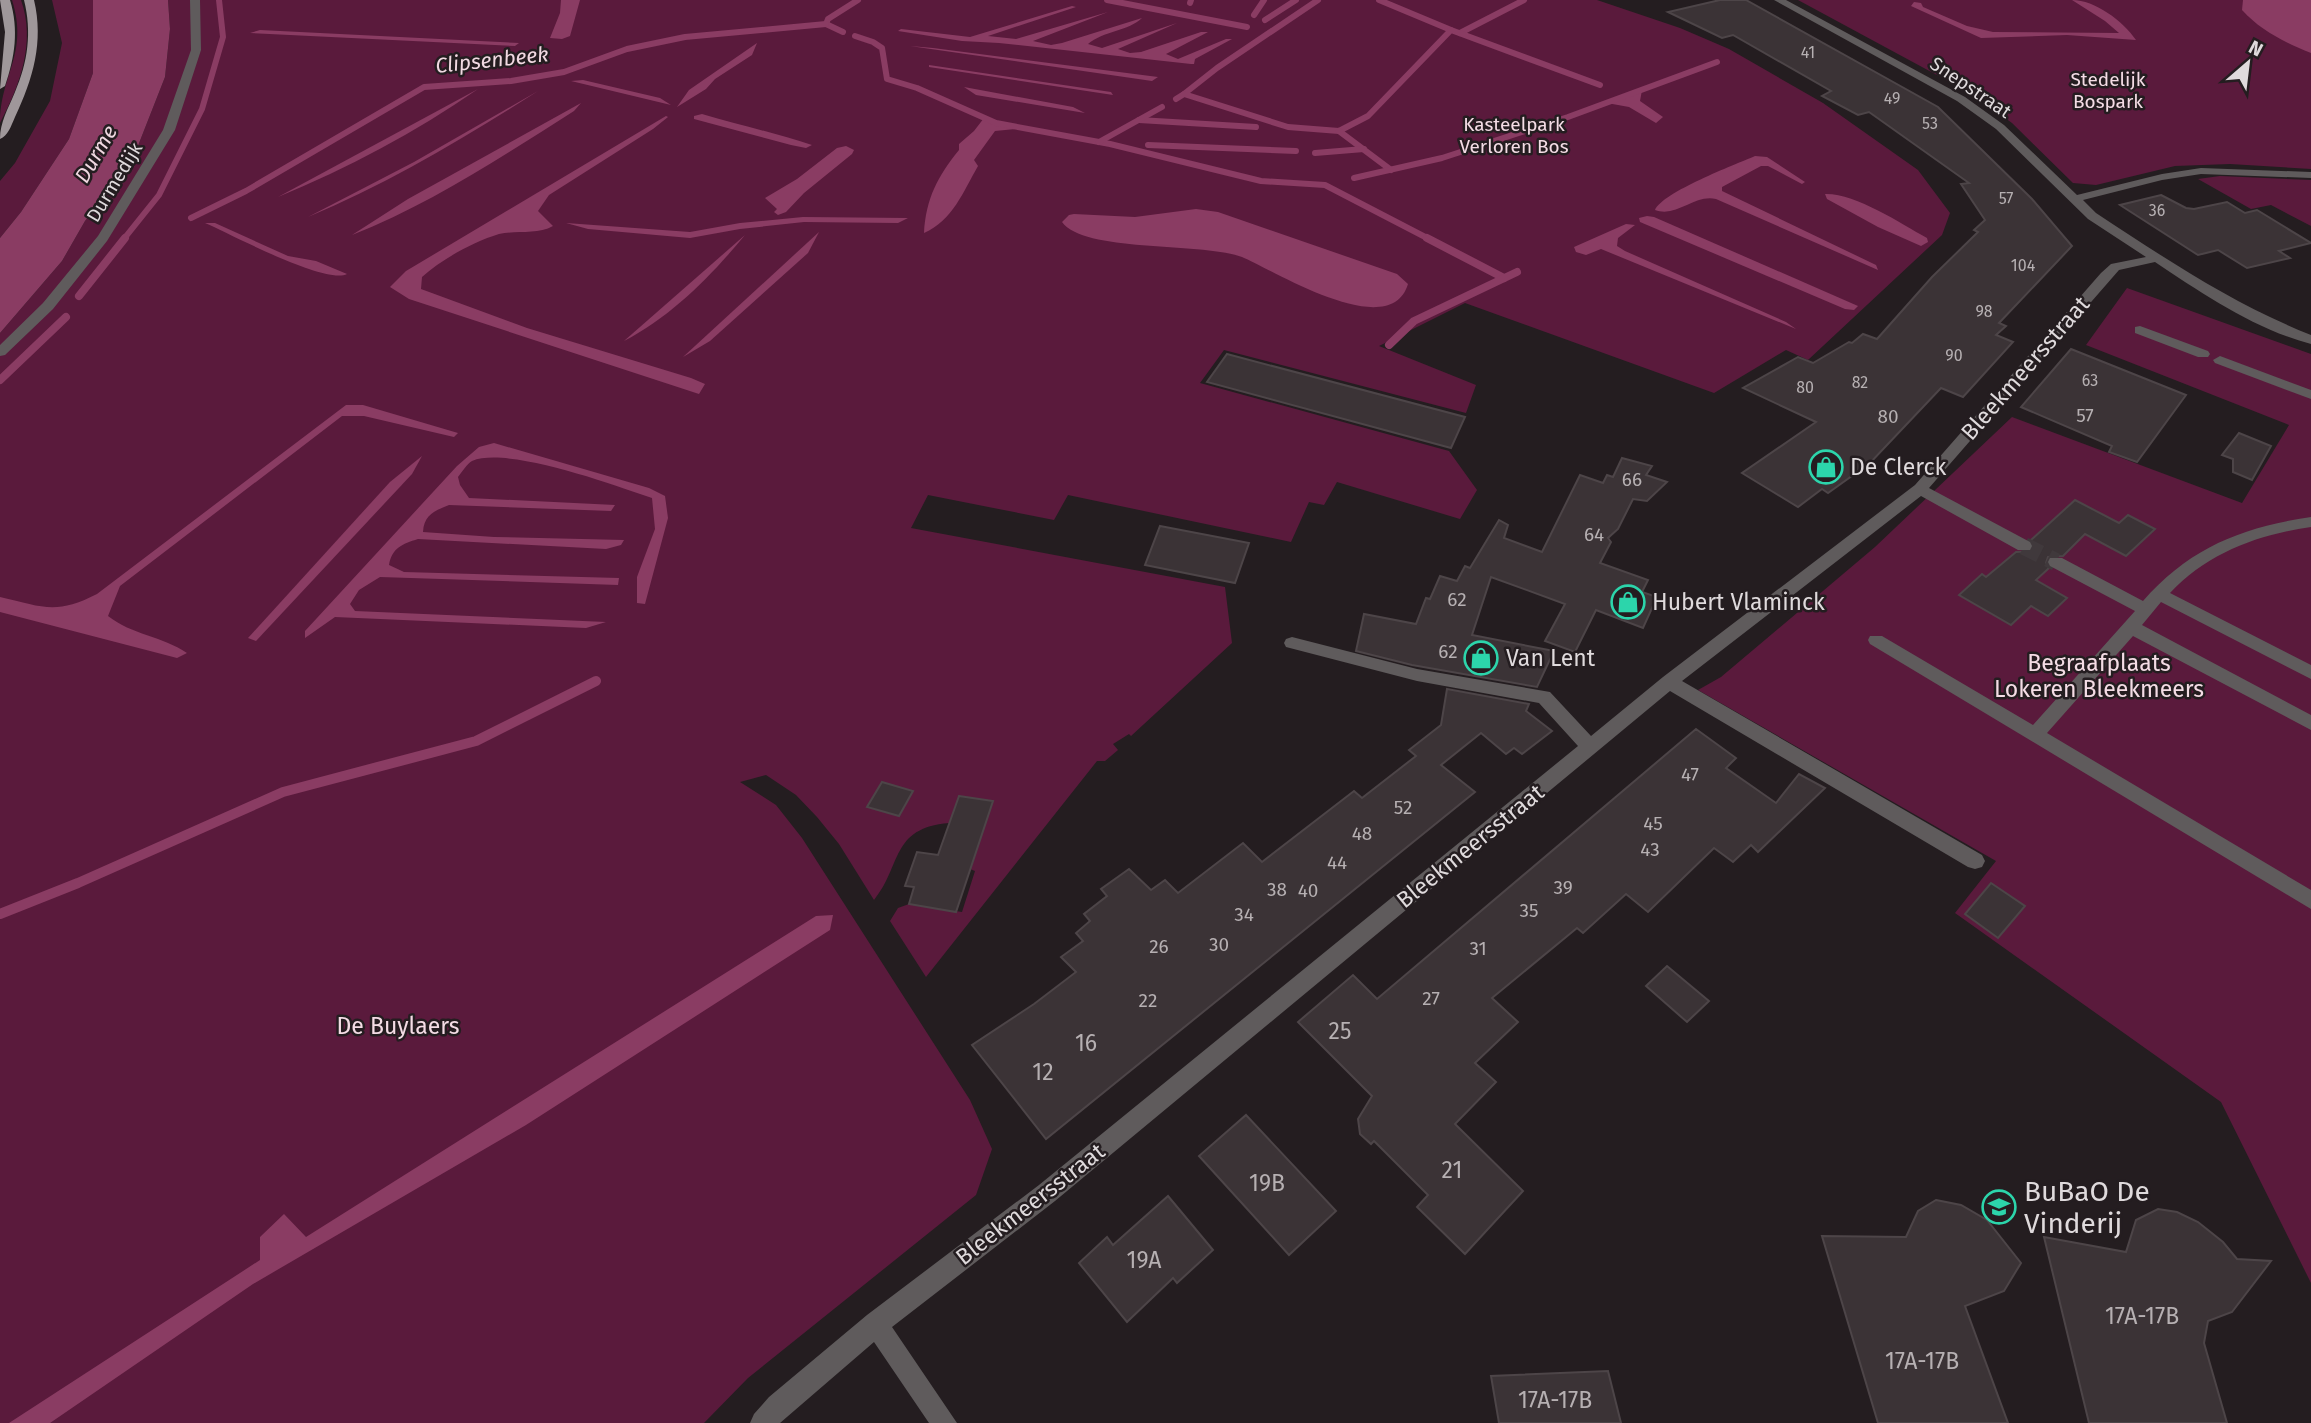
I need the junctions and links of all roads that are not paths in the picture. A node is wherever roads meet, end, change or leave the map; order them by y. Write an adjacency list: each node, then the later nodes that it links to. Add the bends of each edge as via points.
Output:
1 (5, 0): 5 (main road, via 10,39)
2 (29, 0): 6 (main road, via 34,26 32,55)
3 (195, 0): 12 (street, Durmedijk, via 197,50 169,130 103,239 48,306)
4 (1779, 0): 8 (street, Snepstraat, via 1987,116)
5 (0, 86)
6 (0, 136)
7 (2311, 175): 8 (street, via 2201,171)
8 (2074, 199): 9 (street, Snepstraat)
9 (2157, 258): 11 (street, Snepstraat, via 2212,294); 14 (street, Bleekmeersstraat, via 2115,267)
10 (2140, 330): 13 (street, via 2203,354 2209,361 2220,360)
11 (2311, 340)
12 (0, 352)
13 (2311, 395)
14 (1920, 489): 16 (street); 24 (street, Bleekmeersstraat)
15 (2311, 522): 18 (street, via 2233,543 2188,567)
16 (2024, 546)
17 (2056, 562): 19 (street)
18 (2159, 594): 19 (street); 23 (street)
19 (2146, 610): 20 (street)
20 (2131, 627): 25 (street); 26 (street)
21 (1876, 640): 26 (street)
22 (1292, 643): 27 (street, via 1417,675 1544,697)
23 (2311, 673)
24 (1669, 682): 27 (street, Bleekmeersstraat); 28 (street)
25 (2311, 723)
26 (2035, 735): 29 (street)
27 (1590, 747): 30 (street, Bleekmeersstraat, via 1047,1193)
28 (1975, 861)
29 (2311, 900)
30 (876, 1324): 31 (street, Bleekmeersstraat); 32 (street)
31 (762, 1423)
32 (944, 1423)

